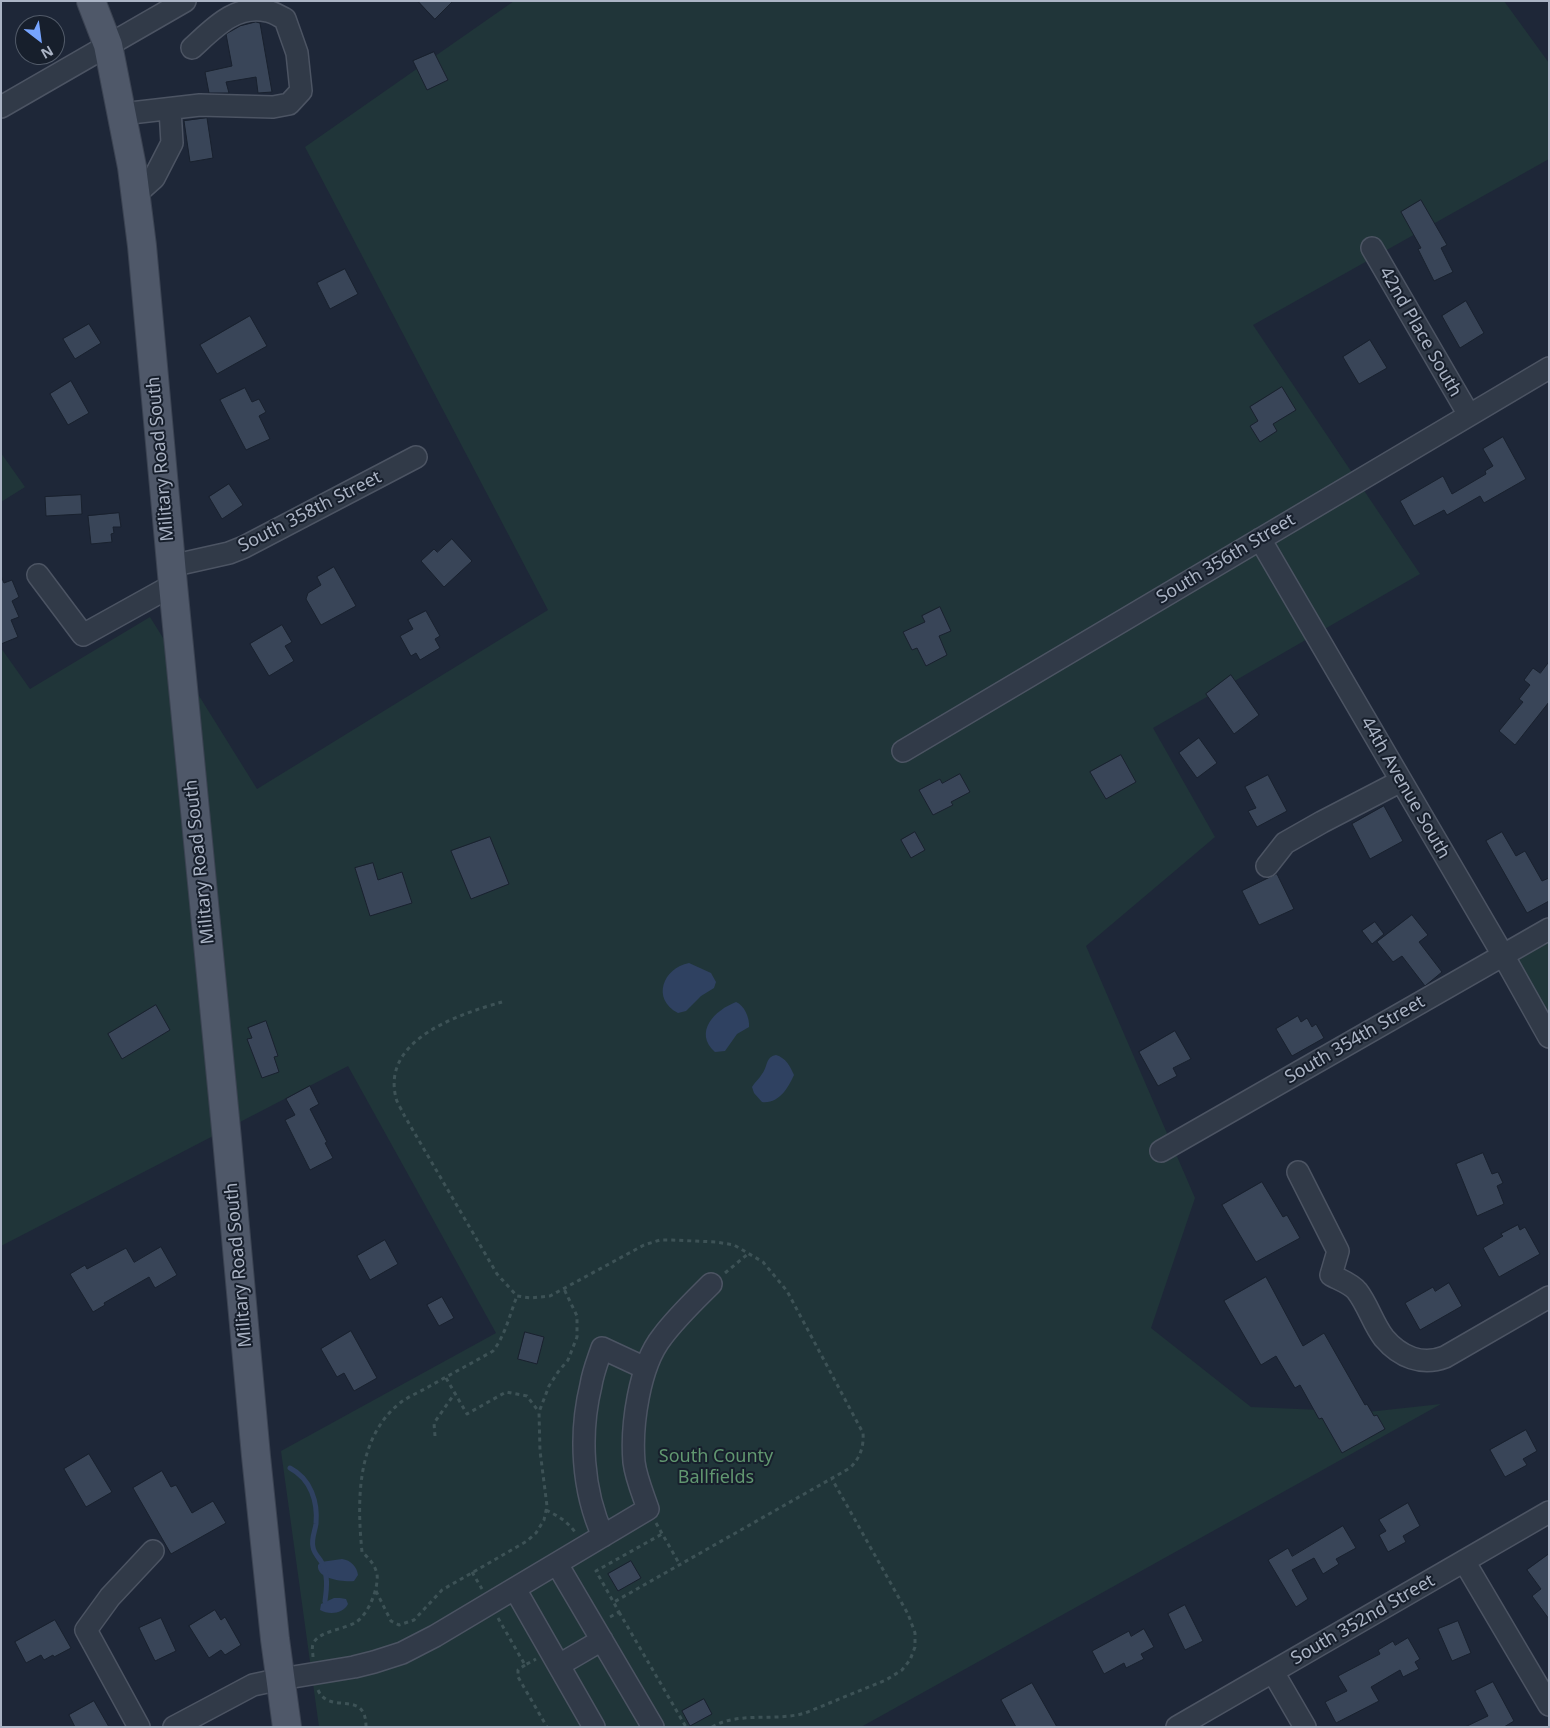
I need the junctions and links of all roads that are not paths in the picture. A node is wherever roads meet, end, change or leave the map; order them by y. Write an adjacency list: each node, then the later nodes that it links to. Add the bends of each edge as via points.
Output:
1 (91, 1): 3 (main road, Military Road South)
2 (185, 1): 3 (street)
3 (108, 45): 5 (street); 7 (main road, Military Road South)
4 (192, 48): 6 (street, via 223,20 247,10 267,11 285,19 297,53 301,91 289,104 272,107 200,105)
5 (1, 107)
6 (170, 108): 7 (street); 8 (street, via 172,143 154,178)
7 (122, 114): 8 (main road, Military Road South)
8 (135, 195): 15 (main road, Military Road South)
9 (1372, 248): 11 (street, 42nd Place South)
10 (1549, 368): 11 (street, South 356th Street)
11 (1468, 416): 13 (street, South 356th Street)
12 (416, 457): 15 (street, South 358th Street, via 244,547)
13 (1260, 539): 16 (street, South 356th Street); 17 (street, 44th Avenue South)
14 (38, 574): 15 (street, South 358th Street, via 83,635)
15 (172, 575): 36 (main road, Military Road South, via 256,1456)
16 (902, 751)
17 (1401, 781): 18 (street, via 1285,843); 20 (street, 44th Avenue South)
18 (1267, 866)
19 (1549, 929): 20 (street, South 354th Street)
20 (1503, 955): 21 (street, 44th Avenue South); 22 (street, South 354th Street)
21 (1549, 1037)
22 (1161, 1151)
23 (1298, 1172): 25 (street, via 1338,1251 1331,1275 1356,1289 1384,1337 1406,1357 1424,1362 1446,1357)
24 (711, 1284): 26 (street, via 661,1338)
25 (1549, 1297)
26 (645, 1368): 28 (street, via 636,1412 634,1462 648,1510); 28 (street, via 602,1348 590,1385 585,1417 586,1465 590,1502)
27 (1549, 1512): 30 (street, South 352nd Street)
28 (603, 1536): 31 (street)
29 (153, 1551): 38 (street, via 110,1596 86,1630)
30 (1464, 1561): 35 (street, South 352nd Street); 37 (street)
31 (557, 1564): 32 (street); 33 (street)
32 (515, 1588): 34 (street); 36 (street, via 402,1653 354,1667)
33 (602, 1640): 34 (street); 42 (street)
34 (559, 1665): 41 (street)
35 (1273, 1672): 43 (street, South 352nd Street); 44 (street)
36 (281, 1679): 39 (street, via 253,1685); 40 (main road, Military Road South)
37 (1549, 1705)
38 (139, 1727)
39 (174, 1727)
40 (287, 1727)
41 (594, 1727)
42 (653, 1727)
43 (1177, 1727)
44 (1305, 1727)

